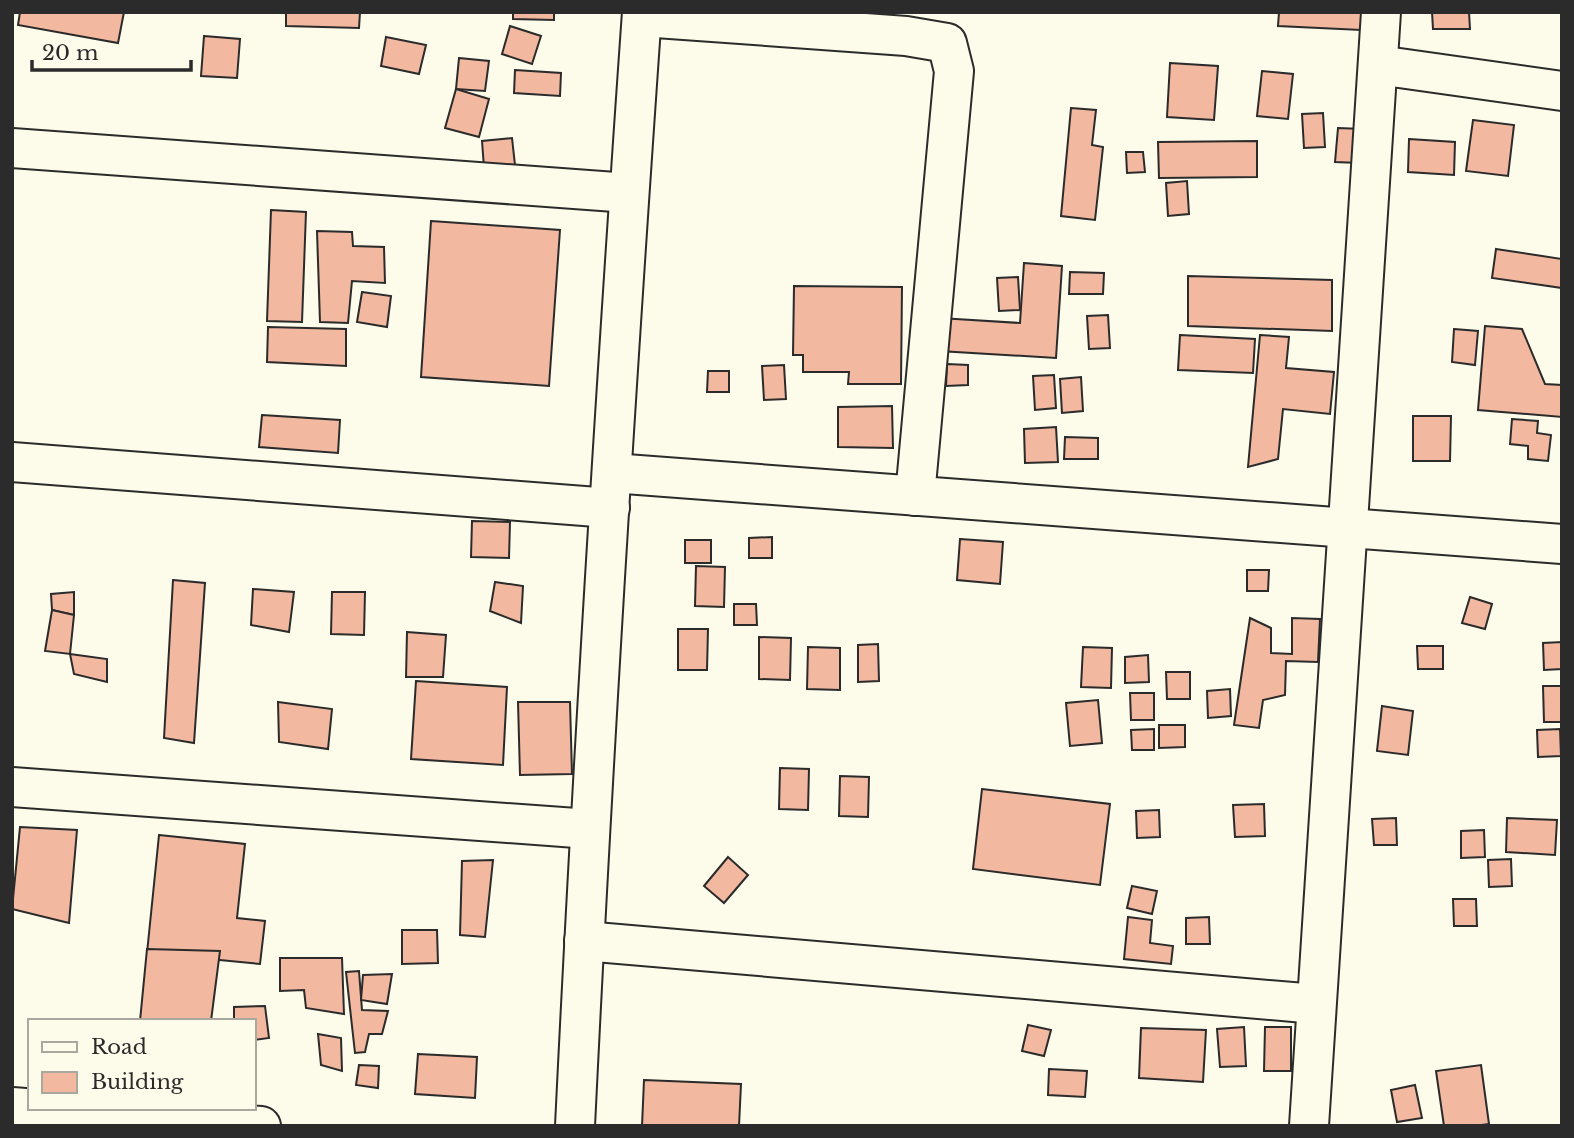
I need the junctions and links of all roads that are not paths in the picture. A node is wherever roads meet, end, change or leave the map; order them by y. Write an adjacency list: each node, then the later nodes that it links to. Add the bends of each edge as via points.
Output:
1 (1381, 12): 3 (street)
2 (642, 15): 6 (street); 9 (street, via 947,43 954,71)
3 (1378, 65): 4 (street); 10 (street)
4 (1562, 90)
5 (12, 148): 6 (street)
6 (629, 193): 8 (street)
7 (12, 462): 8 (street)
8 (611, 490): 9 (street); 13 (street)
9 (915, 496): 10 (street)
10 (1349, 529): 11 (street); 15 (street)
11 (1562, 544)
12 (12, 788): 13 (street)
13 (590, 829): 14 (street)
14 (584, 942): 15 (street); 18 (street)
15 (1317, 1004): 19 (street)
16 (51, 1110): 17 (street)
17 (261, 1126)
18 (575, 1126)
19 (1309, 1126)

